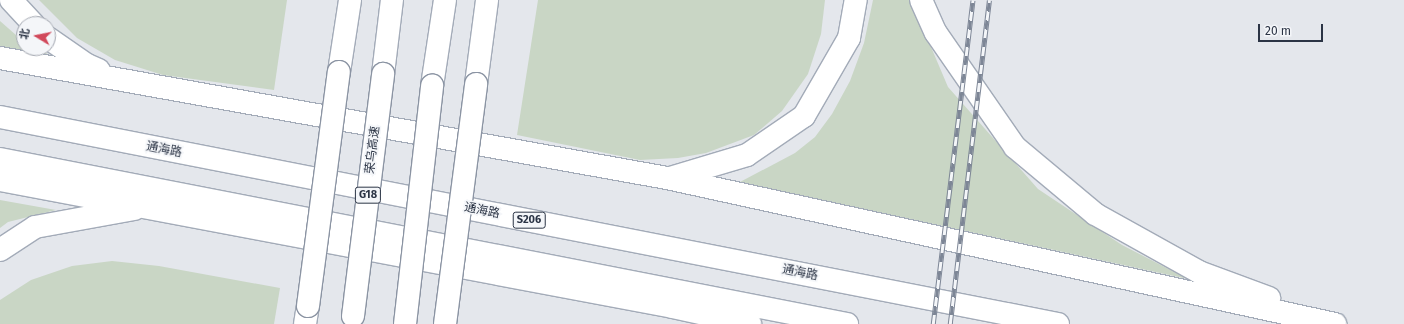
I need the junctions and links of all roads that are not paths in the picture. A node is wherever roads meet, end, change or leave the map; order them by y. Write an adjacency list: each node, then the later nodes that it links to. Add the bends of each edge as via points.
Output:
1 (11, 0): 8 (main road)
2 (350, 0): 19 (main road, bridge)
3 (392, 0): 20 (main road, 荣乌高速 / G18, bridge)
4 (445, 0): 21 (main road, bridge, via 432,86)
5 (487, 0): 22 (main road, bridge)
6 (856, 0): 14 (main road, via 850,38 804,116 747,155)
7 (921, 0): 28 (main road, via 936,33 1015,147 1095,214 1199,272)
8 (26, 16)
9 (56, 44): 11 (main road, via 87,65)
10 (0, 58): 11 (main road)
11 (128, 82): 14 (main road)
12 (0, 117): 26 (main road, 通海路 / S206)
13 (0, 159): 25 (main road)
14 (667, 178): 27 (main road)
15 (0, 180): 16 (main road)
16 (147, 207): 17 (main road, via 36,227); 18 (main road)
17 (0, 250)
18 (673, 307): 23 (main road); 24 (main road)
19 (307, 315)
20 (352, 320)
21 (405, 324)
22 (445, 324)
23 (700, 324)
24 (750, 324)
25 (847, 324)
26 (1058, 324)
27 (1335, 324)
28 (1340, 324)

